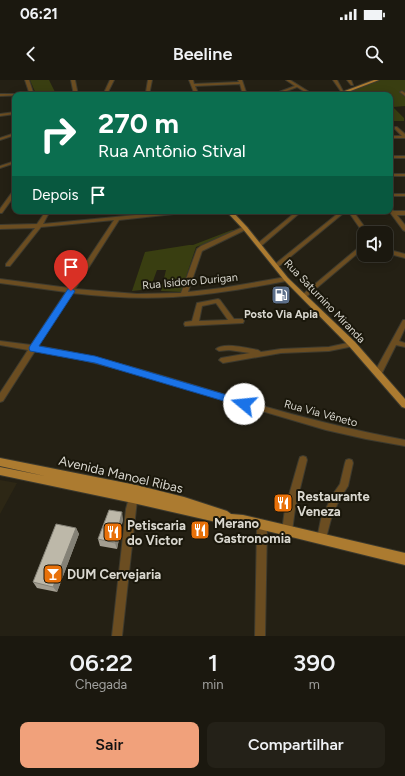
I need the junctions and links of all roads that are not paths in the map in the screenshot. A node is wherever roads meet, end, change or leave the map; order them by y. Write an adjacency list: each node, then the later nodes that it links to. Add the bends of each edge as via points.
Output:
1 (26, 80): 12 (street)
2 (73, 80): 13 (street)
3 (112, 80): 14 (street)
4 (150, 80): 15 (street)
5 (191, 80): 10 (street)
6 (288, 80): 11 (street)
7 (335, 80): 20 (street)
8 (377, 80): 20 (main road)
9 (241, 81): 10 (street); 17 (street)
10 (193, 85): 16 (street)
11 (298, 86): 18 (street); 19 (street)
12 (31, 92)
13 (75, 92)
14 (107, 92)
15 (147, 92)
16 (196, 92)
17 (244, 92)
18 (281, 92)
19 (307, 92)
20 (343, 92)
21 (0, 94): 22 (street)
22 (12, 94)
23 (12, 113): 24 (street)
24 (0, 115)
25 (396, 128): 27 (street)
26 (12, 135): 29 (street)
27 (405, 136): 28 (street)
28 (393, 137)
29 (0, 139)
30 (393, 157): 31 (street)
31 (405, 157)
32 (12, 163): 33 (street)
33 (0, 167)
34 (393, 175): 35 (street)
35 (405, 175)
36 (393, 195): 37 (street)
37 (405, 195)
38 (12, 196): 40 (street)
39 (393, 211): 42 (street)
40 (0, 212)
41 (393, 212): 54 (street)
42 (405, 213)
43 (46, 214): 50 (street)
44 (164, 214): 49 (street)
45 (232, 214): 53 (main road, Rua Saturnino Miranda)
46 (296, 214): 55 (street)
47 (340, 214): 60 (street)
48 (352, 214): 51 (street)
49 (117, 219): 50 (street); 63 (street)
50 (40, 226): 52 (street); 59 (street)
51 (361, 226)
52 (0, 227)
53 (245, 228): 55 (main road, Rua Saturnino Miranda); 65 (street, via 199,250)
54 (405, 229)
55 (259, 245): 60 (main road, Rua Saturnino Miranda)
56 (357, 251): 66 (street)
57 (393, 253): 58 (street)
58 (405, 256)
59 (8, 265)
60 (276, 266): 61 (main road, Rua Saturnino Miranda)
61 (286, 279): 64 (street, Rua Isidoro Durigan); 66 (main road, Rua Saturnino Miranda)
62 (0, 281): 63 (street, Rua Isidoro Durigan)
63 (71, 291): 65 (street, Rua Isidoro Durigan, via 142,296); 77 (street)
64 (208, 292): 65 (street, Rua Isidoro Durigan); 67 (street)
65 (184, 294)
66 (304, 296): 75 (main road, Rua Saturnino Miranda)
67 (210, 302): 68 (street, via 218,301); 71 (street, via 199,304)
68 (232, 321): 69 (street); 71 (street)
69 (241, 321)
70 (405, 322): 73 (street)
71 (195, 323): 72 (street)
72 (187, 324)
73 (395, 342): 76 (street); 81 (street)
74 (0, 343): 77 (street, Rua Via Vêneto)
75 (352, 344): 79 (street, via 329,349); 81 (main road, Rua Saturnino Miranda)
76 (405, 345)
77 (33, 348): 82 (street); 84 (street, Rua Via Vêneto, via 95,360 316,424)
78 (219, 349): 79 (street)
79 (263, 353): 80 (street)
80 (223, 360)
81 (378, 373): 83 (main road, Rua Saturnino Miranda)
82 (0, 399)
83 (405, 405)
84 (405, 443)
85 (304, 460): 91 (street)
86 (0, 462): 89 (main road, Avenida Manoel Ribas)
87 (349, 463): 92 (street, via 344,486 326,519)
88 (0, 471): 89 (main road, Avenida Manoel Ribas)
89 (134, 494): 90 (main road, Avenida Manoel Ribas, via 211,516); 94 (street)
90 (262, 525): 91 (main road, Avenida Manoel Ribas); 95 (street)
91 (287, 531): 92 (main road, Avenida Manoel Ribas)
92 (322, 539): 93 (main road, Avenida Manoel Ribas)
93 (405, 559)
94 (117, 636)
95 (260, 636)

